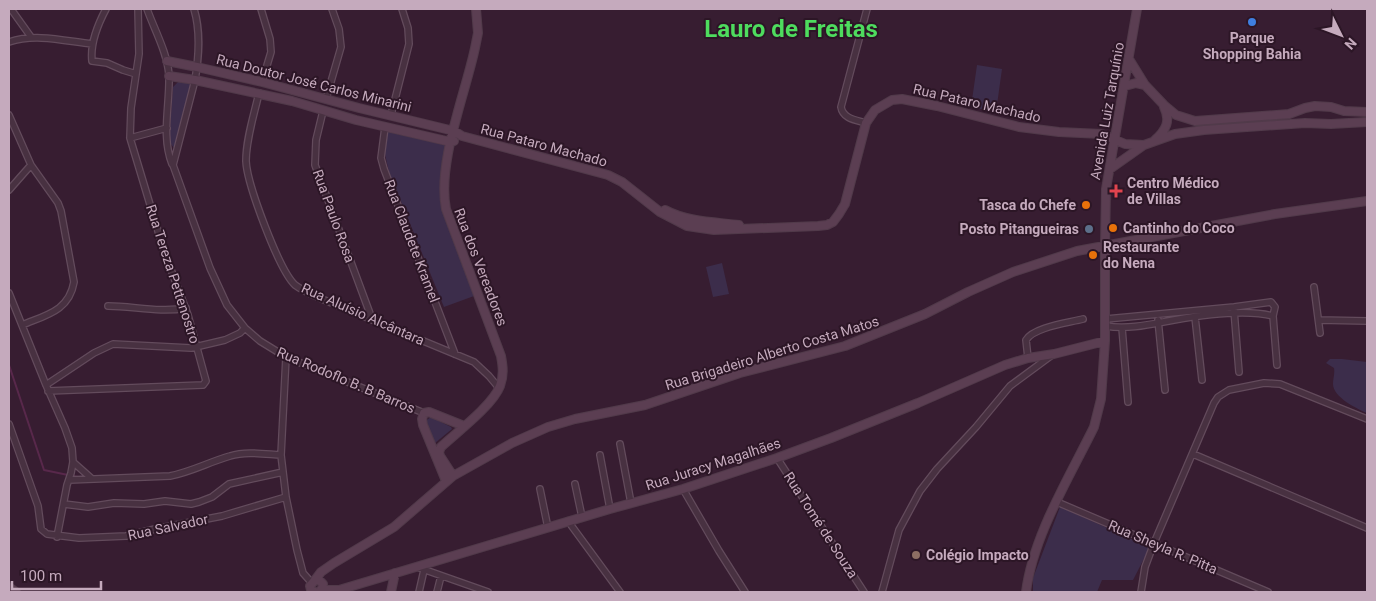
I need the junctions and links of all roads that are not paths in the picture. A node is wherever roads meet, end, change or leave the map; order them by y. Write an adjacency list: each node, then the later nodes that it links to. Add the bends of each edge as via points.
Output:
1 (11, 9): 12 (street)
2 (106, 9): 14 (street)
3 (138, 9): 18 (street, Rua Tereza Pettenostro)
4 (147, 9): 16 (street, Rua Rodoflo B. B Barros)
5 (194, 9): 17 (street, via 199,41)
6 (261, 9): 21 (street, via 271,52)
7 (332, 9): 26 (street, via 341,47)
8 (402, 9): 35 (street, via 409,44)
9 (476, 9): 44 (street, Rua dos Vereadores, via 478,33)
10 (867, 9): 38 (street, via 841,107 846,117)
11 (1138, 9): 15 (street, Avenida Luiz Tarquínio)
12 (31, 37): 13 (street); 14 (street)
13 (9, 42)
14 (92, 44): 18 (street, via 93,62 107,63)
15 (1129, 59): 22 (street); 23 (street, Avenida Luiz Tarquínio)
16 (167, 61): 17 (street, Rua Doutor José Carlos Minarini); 19 (street, Rua Rodoflo B. B Barros)
17 (197, 66): 20 (street); 21 (street, Rua Doutor José Carlos Minarini)
18 (136, 74): 47 (street, Rua Tereza Pettenostro, via 130,108)
19 (169, 76): 20 (street, Rua Doutor José Carlos Minarini); 43 (street, Rua Rodoflo B. B Barros)
20 (195, 80): 25 (street, Rua Doutor José Carlos Minarini); 54 (street)
21 (262, 82): 24 (street, Rua Doutor José Carlos Minarini)
22 (1145, 85): 23 (street); 28 (street)
23 (1124, 86): 41 (street, Avenida Luiz Tarquínio)
24 (296, 90): 26 (street, Rua Doutor José Carlos Minarini); 27 (street)
25 (259, 94): 27 (street, Rua Doutor José Carlos Minarini); 75 (street, Rua Aluísio Alcântara, via 246,153 247,171 284,270 303,290)
26 (326, 99): 30 (street, Rua Doutor José Carlos Minarini)
27 (292, 101): 32 (street, Rua Doutor José Carlos Minarini)
28 (1164, 105): 31 (street, via 1176,115 1196,122 1289,114); 49 (street, via 1168,114 1166,125)
29 (1331, 107): 31 (street); 33 (street); 40 (street, via 1334,121)
30 (359, 108): 35 (street, Rua Doutor José Carlos Minarini); 36 (street)
31 (1305, 108): 39 (street, via 1302,113)
32 (323, 111): 36 (street, Rua Doutor José Carlos Minarini); 75 (street, Rua Paulo Rosa, via 316,140 316,165)
33 (1367, 112)
34 (9, 115): 53 (street)
35 (391, 115): 44 (street, Rua Doutor José Carlos Minarini)
36 (356, 120): 42 (street, Rua Doutor José Carlos Minarini)
37 (1367, 122): 40 (street)
38 (866, 123): 45 (street, Rua Pataro Machado, via 882,105 902,99 1019,127); 62 (street, Rua Pataro Machado, via 845,204 833,222 818,226)
39 (1305, 123): 40 (street); 49 (street, via 1204,130)
40 (1331, 124)
41 (1117, 126): 45 (street); 48 (street, Avenida Luiz Tarquínio); 51 (street)
42 (385, 127): 50 (street, Rua Doutor José Carlos Minarini); 89 (street, Rua Claudete Kramel, via 381,158 384,169)
43 (167, 128): 47 (street); 54 (street, Rua Rodoflo B. B Barros)
44 (454, 131): 46 (street, Rua Pataro Machado); 50 (street, Rua dos Vereadores)
45 (1102, 134): 48 (street, Rua Pataro Machado)
46 (462, 136): 50 (street, Rua Pataro Machado); 57 (street, Rua Pataro Machado, via 608,175)
47 (130, 138): 68 (street, Rua Tereza Pettenostro, via 164,251)
48 (1115, 140): 51 (street, Rua Pataro Machado); 55 (street, Avenida Luiz Tarquínio)
49 (1154, 141): 52 (street)
50 (451, 142): 97 (street, Rua dos Vereadores, via 443,196 501,356 503,371)
51 (1125, 144): 52 (street)
52 (1144, 145): 55 (street)
53 (31, 165): 56 (street); 82 (street, via 61,210 74,282 72,293 60,308)
54 (173, 166): 84 (street, Rua Rodoflo B. B Barros, via 220,292)
55 (1110, 169): 64 (street, Avenida Luiz Tarquínio)
56 (9, 190)
57 (641, 198): 59 (street, Rua Pataro Machado, via 670,213); 61 (street, Rua Pataro Machado)
58 (1367, 201): 64 (street, Rua Brigadeiro Alberto Costa Matos, via 1275,214)
59 (693, 219): 60 (street, Rua Pataro Machado); 61 (street)
60 (708, 221): 62 (street, Rua Pataro Machado); 63 (street)
61 (687, 226): 63 (street, Rua Pataro Machado)
62 (748, 227): 63 (street, Rua Pataro Machado)
63 (704, 229)
64 (1104, 247): 80 (street, Avenida Luiz Tarquínio); 112 (street, Rua Brigadeiro Alberto Costa Matos, via 1077,251 1013,272 925,314 845,346 740,373 645,405 548,426)
65 (1314, 287): 78 (street)
66 (9, 293): 82 (street)
67 (108, 306): 68 (street)
68 (186, 308): 88 (street, Rua Tereza Pettenostro)
69 (1234, 310): 70 (street); 73 (street); 73 (street, via 1270,302 1275,307); 74 (street); 94 (street)
70 (1176, 312): 71 (street); 77 (street)
71 (1157, 314): 72 (street); 81 (street)
72 (1134, 316): 80 (street); 83 (street)
73 (1274, 316): 93 (street)
74 (1195, 317): 77 (street); 95 (street)
75 (372, 319): 89 (street, Rua Aluísio Alcântara)
76 (1083, 319): 92 (street, via 1029,335 1026,340)
77 (1177, 319): 81 (street)
78 (1319, 320): 79 (street); 86 (street)
79 (1367, 321)
80 (1106, 322): 85 (street); 87 (street, Avenida Luiz Tarquínio)
81 (1158, 323): 83 (street); 98 (street)
82 (22, 325): 96 (street)
83 (1133, 326): 85 (street)
84 (245, 328): 88 (street, via 225,340); 91 (street, Rua Rodoflo B. B Barros)
85 (1122, 328): 99 (street)
86 (1320, 333)
87 (1105, 340): 90 (street, Rua Juracy Magalhães); 118 (street, Avenida Luiz Tarquínio, via 1099,412)
88 (198, 346): 96 (street, via 113,344 99,350); 96 (street, Rua Tereza Pettenostro, via 206,380 203,385)
89 (455, 354): 97 (street, Rua Aluísio Alcântara, via 474,362)
90 (1054, 354): 92 (street, Rua Juracy Magalhães); 144 (street, via 1010,386 920,492 900,530)
91 (286, 357): 100 (street, Rua Rodoflo B. B Barros); 106 (street)
92 (1028, 358): 108 (street, Rua Juracy Magalhães)
93 (1277, 365)
94 (1239, 372)
95 (1202, 380)
96 (47, 388): 109 (street, via 70,440)
97 (499, 388): 103 (street)
98 (1165, 390)
99 (1128, 402)
100 (424, 413): 103 (street); 112 (street, via 423,425)
101 (1367, 419): 105 (street, via 1280,384 1248,385 1218,397)
102 (9, 424): 126 (street, Rua Salvador, via 38,506 41,529)
103 (464, 426): 112 (street, via 439,452)
104 (620, 444): 119 (street)
105 (1192, 454): 125 (street); 127 (street)
106 (281, 455): 110 (street); 111 (street, via 231,455 170,476)
107 (600, 455): 121 (street)
108 (777, 458): 115 (street, Rua Juracy Magalhães); 143 (street, Rua Tomé de Souza)
109 (73, 462): 111 (street); 113 (street)
110 (283, 472): 117 (street); 120 (street, via 229,484 212,497 191,504 165,501 88,507)
111 (91, 478): 113 (street)
112 (450, 478): 128 (street, Rua Brigadeiro Alberto Costa Matos, via 394,527)
113 (69, 480): 120 (street)
114 (575, 484): 122 (street)
115 (683, 488): 119 (street, Rua Juracy Magalhães); 142 (street)
116 (540, 489): 124 (street)
117 (286, 497): 126 (street, Rua Salvador, via 222,516 126,536); 132 (street, via 303,572)
118 (1057, 502): 127 (street, Rua Sheyla R. Pitta); 145 (street, Avenida Luiz Tarquínio, via 1030,570)
119 (631, 503): 121 (street, Rua Juracy Magalhães)
120 (64, 504): 126 (street)
121 (610, 509): 122 (street, Rua Juracy Magalhães)
122 (582, 517): 123 (street, Rua Juracy Magalhães)
123 (568, 521): 124 (street, Rua Juracy Magalhães); 136 (street)
124 (548, 528): 129 (street, Rua Juracy Magalhães)
125 (1367, 528)
126 (57, 537)
127 (1154, 543): 146 (street); 147 (street, Rua Sheyla R. Pitta)
128 (329, 568): 132 (street, Rua Brigadeiro Alberto Costa Matos); 134 (street)
129 (421, 569): 130 (street, Rua Juracy Magalhães); 131 (street); 139 (street)
130 (395, 573): 134 (street, Rua Juracy Magalhães, via 335,592); 138 (street)
131 (441, 576): 135 (street); 140 (street)
132 (313, 581): 134 (street, via 319,580); 134 (street, via 310,588)
133 (9, 587): 137 (street)
134 (319, 590)
135 (473, 590): 141 (street)
136 (617, 591)
137 (16, 592)
138 (391, 592)
139 (419, 592)
140 (437, 592)
141 (488, 592)
142 (745, 592)
143 (864, 592)
144 (882, 592)
145 (1026, 592)
146 (1141, 592)
147 (1268, 592)

